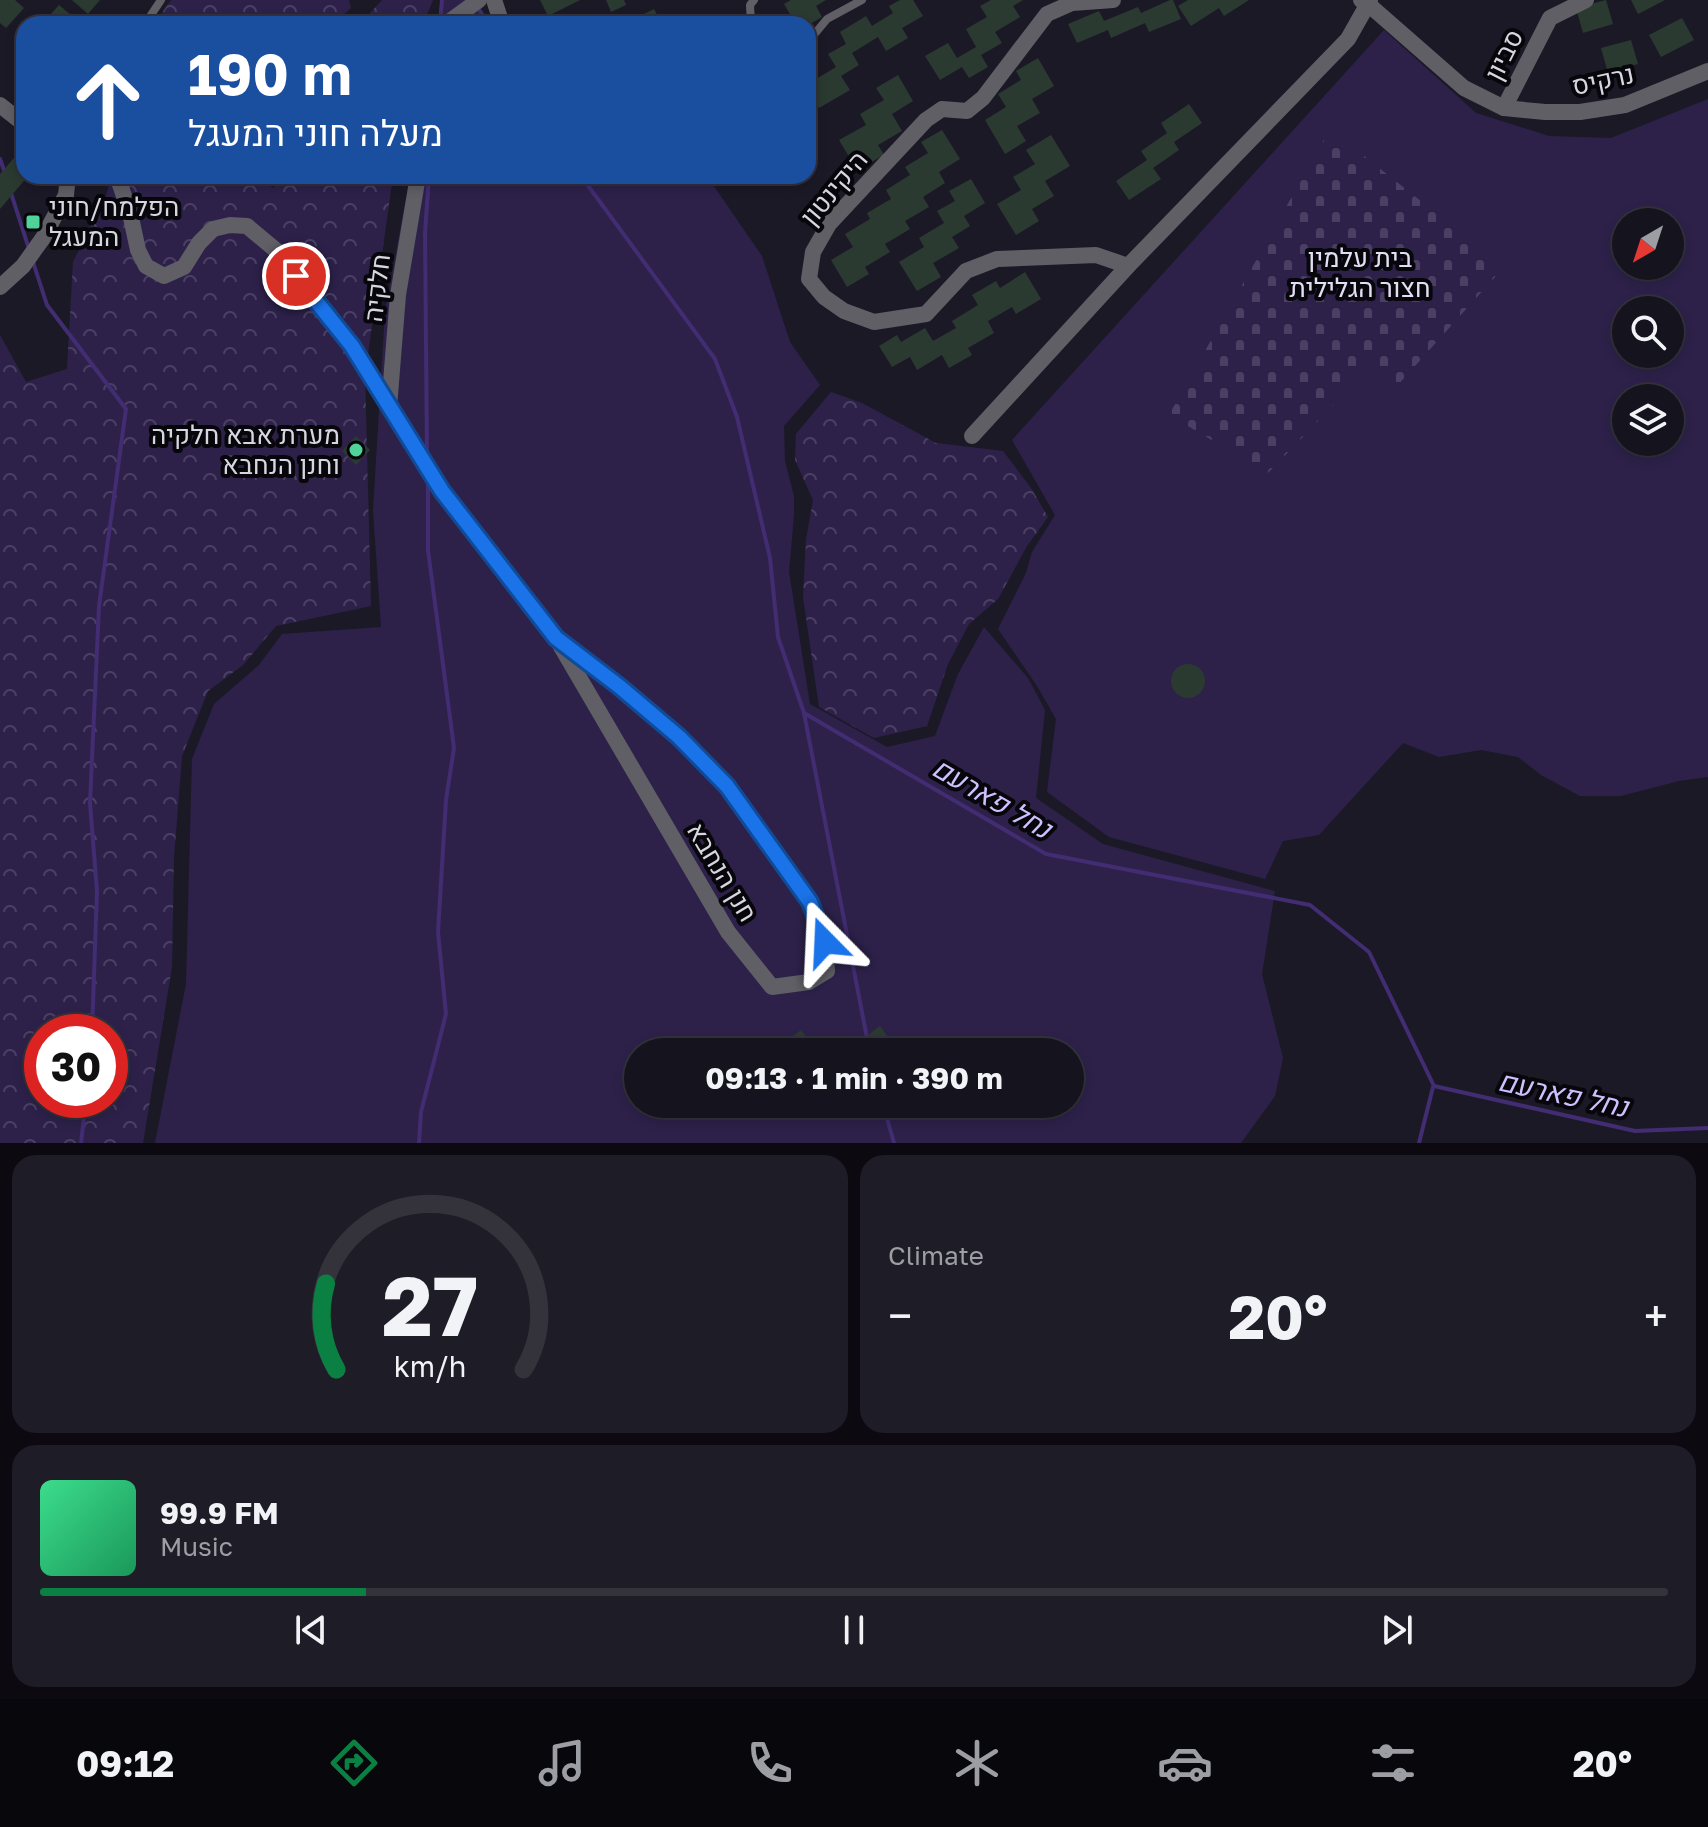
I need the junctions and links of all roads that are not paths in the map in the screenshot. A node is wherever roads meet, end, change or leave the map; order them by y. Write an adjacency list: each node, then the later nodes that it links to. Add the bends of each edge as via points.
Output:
1 (479, 0): 6 (street)
2 (862, 0): 7 (lane, via 827,19)
3 (1113, 0): 15 (street, היקינטון, via 1072,3 1047,14 983,98 967,111 942,109 926,120 829,224 813,252 809,279 844,311 874,322 926,314 966,271 997,259 1096,255)
4 (1586, 0): 10 (street, סביון, via 1550,18)
5 (1367, 1): 10 (street, via 1464,88); 15 (street, via 1348,39)
6 (457, 16)
7 (816, 32)
8 (1708, 71): 10 (street, נרקיס, via 1625,105 1580,112)
9 (0, 105): 11 (street)
10 (1504, 108)
11 (16, 118)
12 (67, 184): 16 (street, via 43,238)
13 (120, 184): 17 (street, via 138,250 146,266 164,276 184,267 213,229 247,226 278,252 352,346)
14 (417, 184): 17 (street, חלקיה, via 398,295)
15 (1128, 266): 18 (street)
16 (0, 287)
17 (389, 407): 19 (street, via 442,491)
18 (972, 436)
19 (556, 638): 19 (street, חנן הנחבא, via 728,932 772,987 809,982 827,971 825,942 810,902 727,786 679,737)

